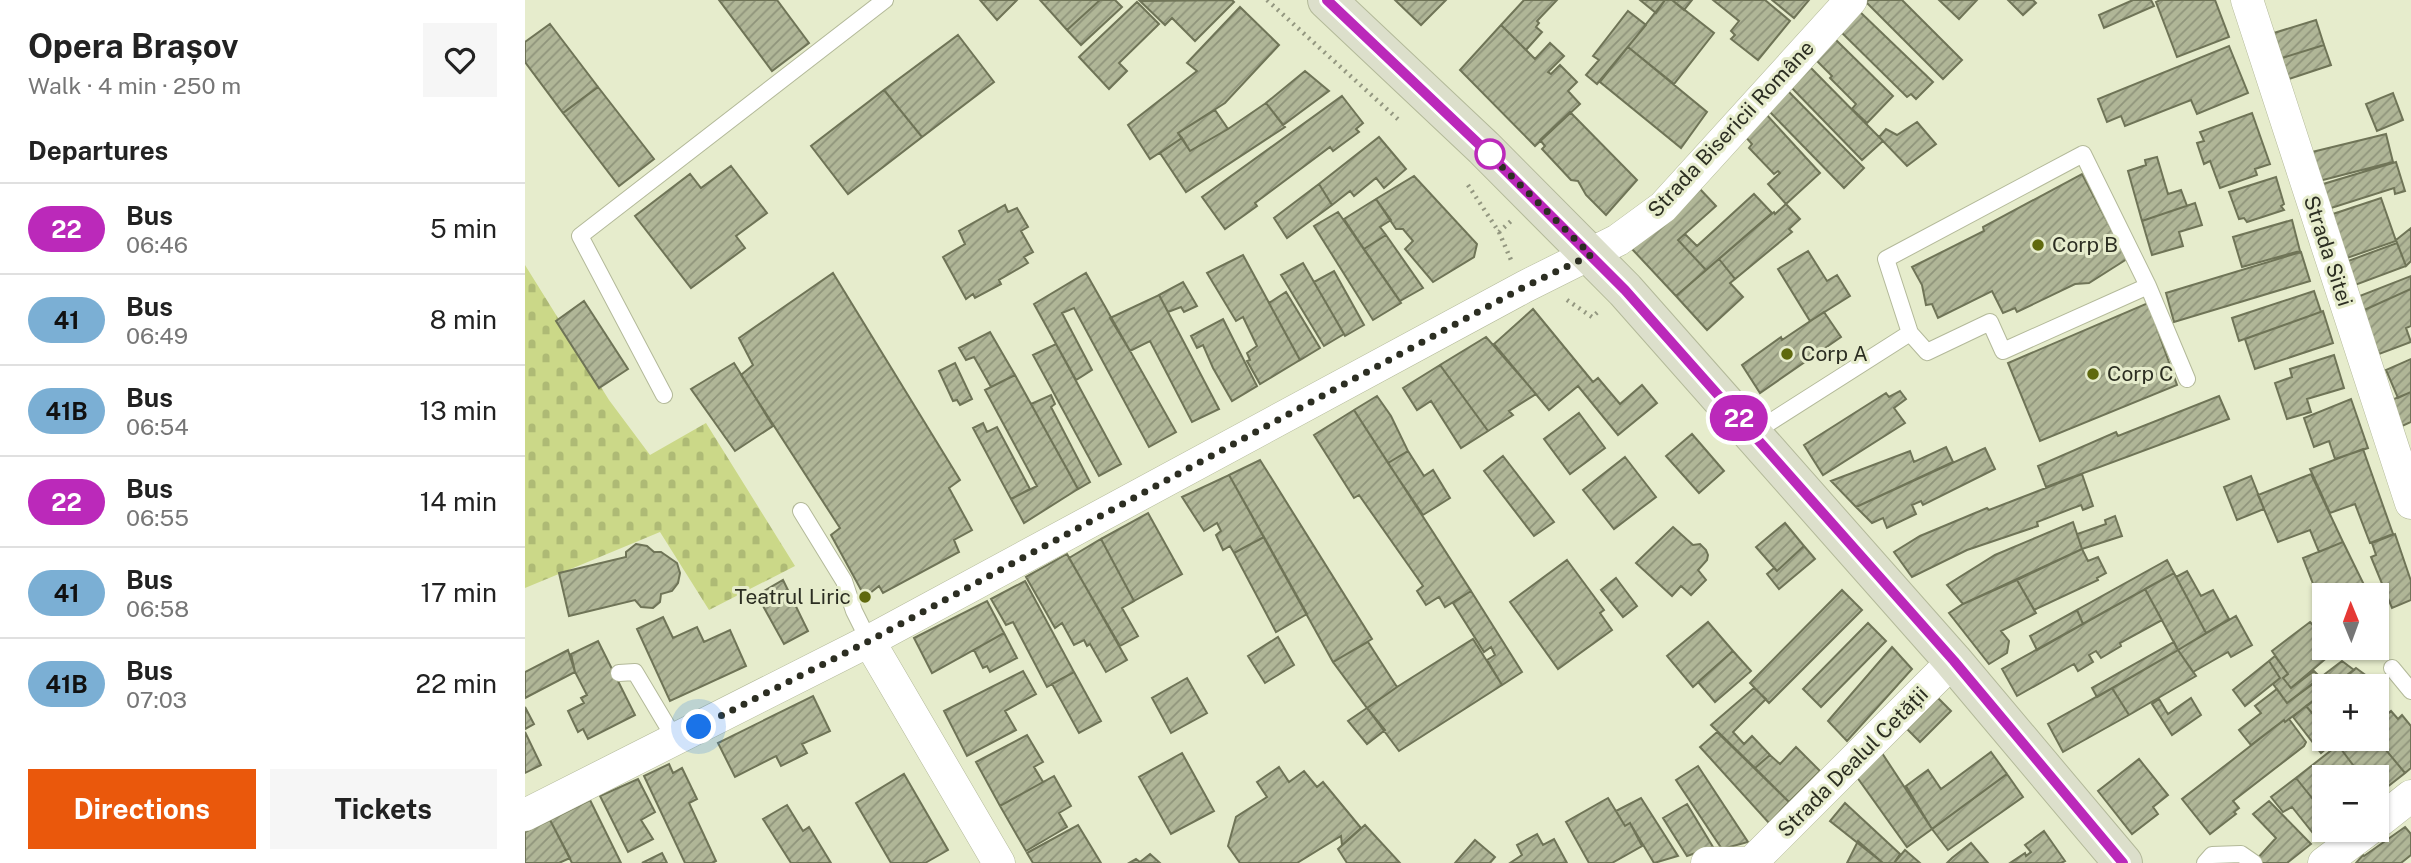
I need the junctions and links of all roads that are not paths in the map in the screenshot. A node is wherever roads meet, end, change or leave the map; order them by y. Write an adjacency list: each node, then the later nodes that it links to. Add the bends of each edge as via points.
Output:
1 (885, 0): 9 (lane, via 580,236)
2 (1327, 0): 5 (street)
3 (1851, 0): 5 (street, Strada Bisericii Române, via 1663,207)
4 (2247, 0): 11 (street, Strada Sitei)
5 (1591, 255): 10 (street); 13 (street, Strada Bisericii Române)
6 (2148, 286): 7 (lane, via 2003,351 1990,322 1927,352); 7 (lane, via 2083,154 1887,259); 8 (lane)
7 (1910, 333): 10 (lane)
8 (2187, 379)
9 (664, 395)
10 (1753, 433): 14 (street)
11 (2411, 503)
12 (801, 511): 13 (lane, via 844,581)
13 (869, 641): 18 (street, Strada Bisericii Române); 23 (street)
14 (1954, 661): 25 (street, Strada Dealul Cetății); 26 (street)
15 (2392, 668): 17 (lane)
16 (619, 673): 18 (lane, via 635,672)
17 (2411, 691)
18 (675, 739): 21 (street, Strada Bisericii Române)
19 (2411, 796): 20 (street)
20 (2389, 813)
21 (525, 815)
22 (2352, 842): 29 (street)
23 (999, 863)
24 (1707, 863): 25 (street, Strada Dealul Cetății)
25 (1753, 863)
26 (2123, 863)
27 (2205, 863): 28 (lane, via 2212,855 2241,854)
28 (2254, 863)
29 (2324, 863)

